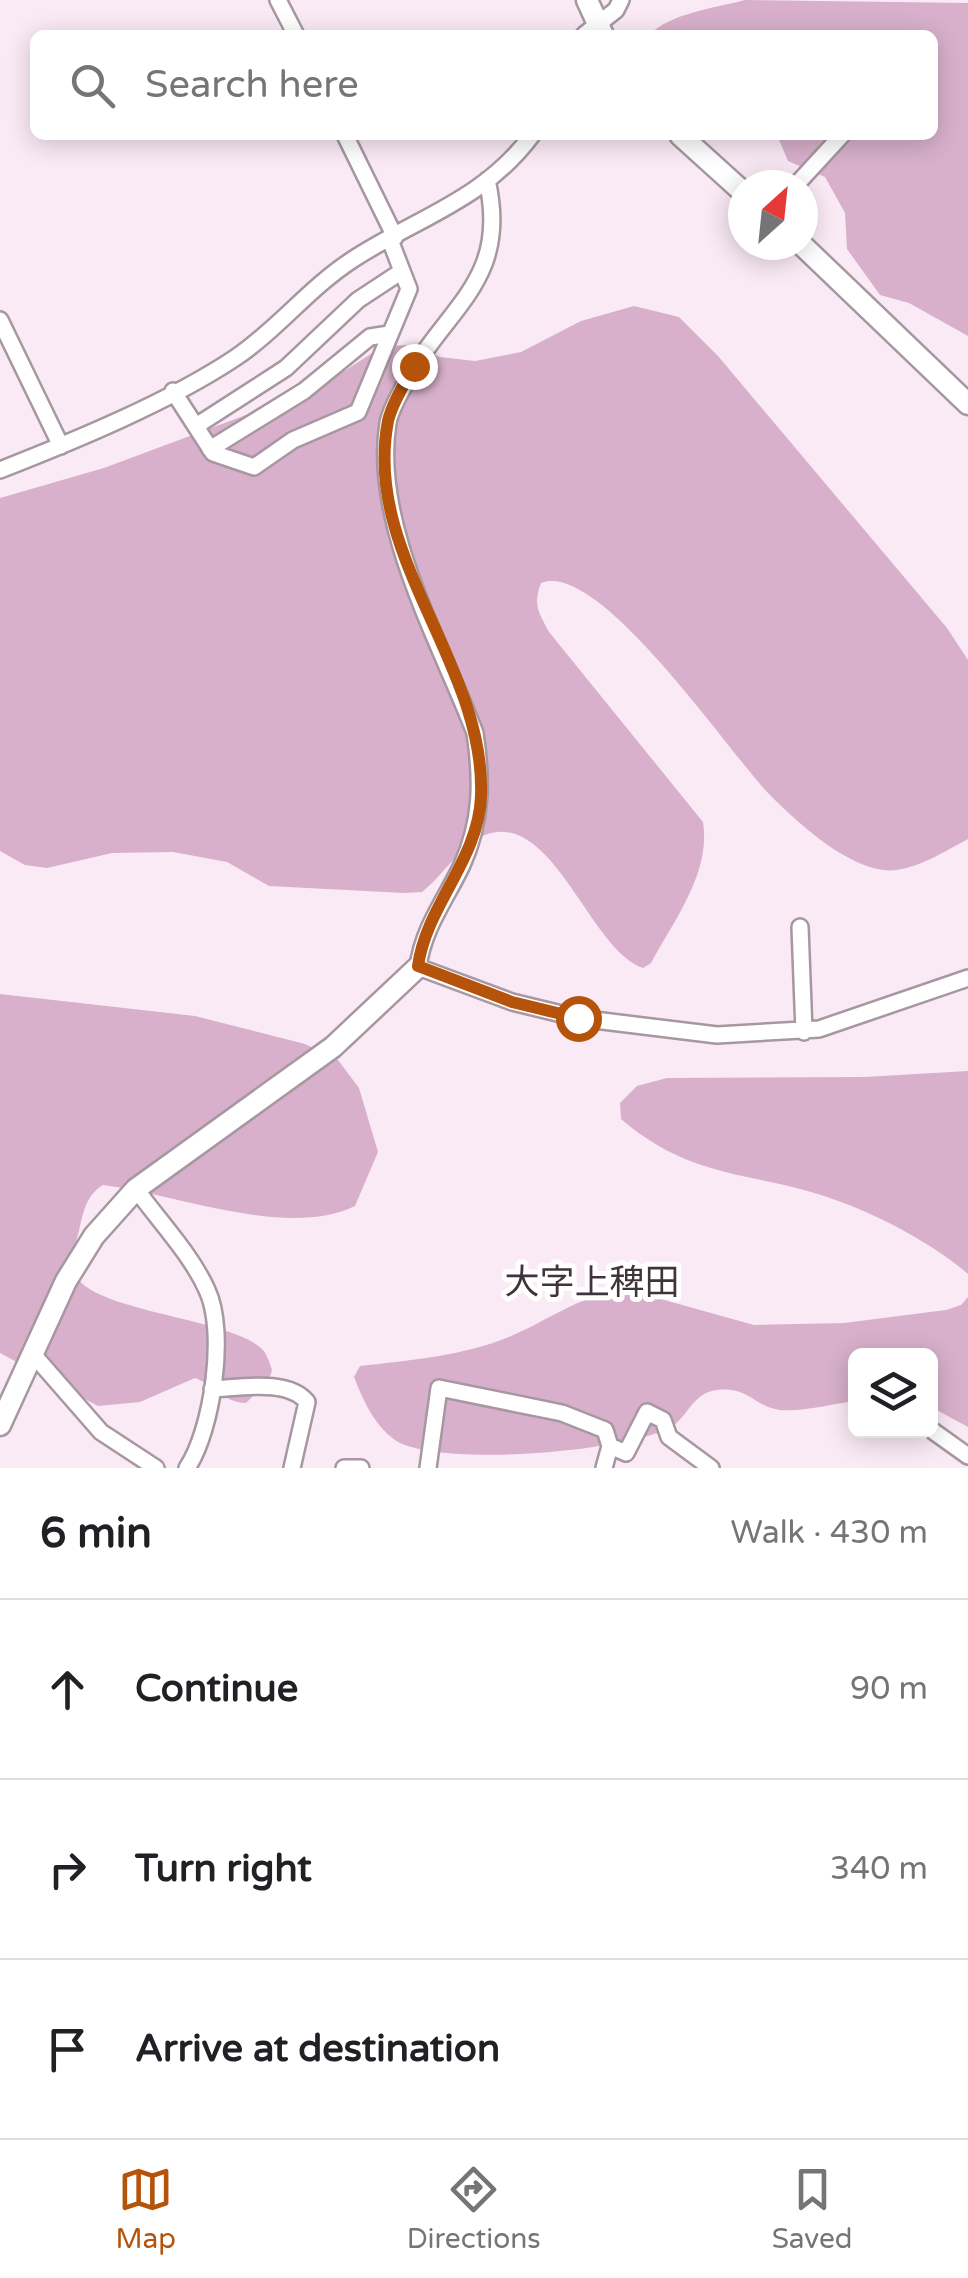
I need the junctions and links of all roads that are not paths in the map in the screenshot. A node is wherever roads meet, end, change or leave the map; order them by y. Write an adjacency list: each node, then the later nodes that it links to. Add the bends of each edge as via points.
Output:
1 (278, 0): 4 (street)
2 (587, 0): 5 (street)
3 (621, 0): 6 (street)
4 (293, 30)
5 (594, 30)
6 (597, 30)
7 (347, 140): 14 (street)
8 (527, 140): 13 (street)
9 (686, 140): 12 (street)
10 (837, 140): 11 (street)
11 (810, 170)
12 (728, 178)
13 (487, 180): 14 (street, via 457,205); 26 (street, via 495,215 492,246 477,281 414,366 388,417 383,468 389,514 475,733 480,764 473,836 421,942)
14 (393, 238): 16 (street); 19 (street, via 330,274 235,358)
15 (818, 260): 20 (street)
16 (402, 271): 18 (street, via 408,296); 21 (street, via 358,300 286,368)
17 (0, 320): 22 (street)
18 (388, 334): 23 (street, via 370,337 304,391); 23 (street, via 358,412 293,440 254,468)
19 (173, 391): 21 (street); 22 (street)
20 (968, 404)
21 (196, 426): 23 (street)
22 (61, 446): 24 (street)
23 (210, 448)
24 (0, 470)
25 (800, 927): 28 (street)
26 (418, 966): 28 (street, via 512,1002 578,1018 716,1035); 29 (street, via 333,1047)
27 (968, 978): 28 (street)
28 (804, 1032)
29 (136, 1189): 30 (street, via 94,1236); 31 (street, via 207,1290 215,1318)
30 (32, 1353): 32 (street); 36 (street, via 101,1432)
31 (212, 1389): 37 (street, via 203,1445); 38 (street, via 266,1386 302,1396 307,1402)
32 (0, 1424)
33 (938, 1435): 35 (street)
34 (610, 1446): 41 (street, via 605,1430 562,1412 438,1388); 42 (street); 43 (street, via 626,1452 647,1412)
35 (968, 1456)
36 (156, 1468)
37 (187, 1468)
38 (292, 1468)
39 (344, 1468): 40 (street)
40 (361, 1468)
41 (428, 1468)
42 (604, 1468)
43 (711, 1468)

